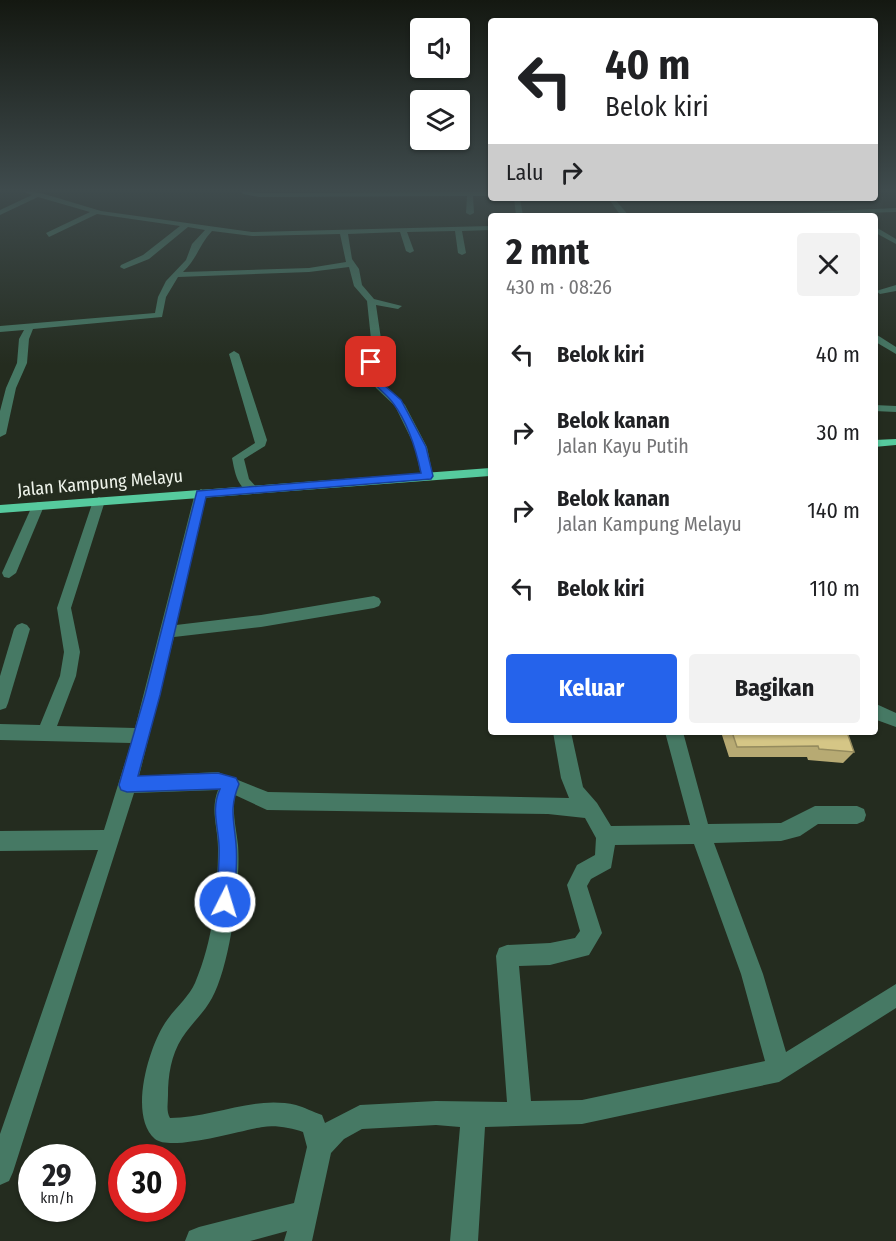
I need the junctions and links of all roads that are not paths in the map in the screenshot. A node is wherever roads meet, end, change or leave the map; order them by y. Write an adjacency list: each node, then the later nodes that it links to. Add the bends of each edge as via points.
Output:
1 (156, 249): 7 (street)
2 (194, 249): 8 (street, via 190,261)
3 (347, 249): 6 (street)
4 (461, 249): 5 (street)
5 (462, 253)
6 (350, 264): 8 (street, via 309,270); 11 (street, via 358,286)
7 (124, 267)
8 (176, 275): 13 (street, via 162,297 159,315)
9 (896, 288): 10 (street)
10 (880, 291)
11 (371, 301): 12 (street); 24 (street, via 376,339 371,362 375,377 400,405 421,447)
12 (398, 306)
13 (30, 326): 14 (street); 20 (street)
14 (0, 329)
15 (878, 339): 16 (street)
16 (896, 351)
17 (234, 354): 25 (street, via 261,440 261,444 238,458 243,480)
18 (878, 408): 19 (street)
19 (896, 409)
20 (0, 434)
21 (896, 442): 22 (main road)
22 (878, 444)
23 (488, 472): 24 (main road, Jalan Kampung Melayu)
24 (427, 476): 25 (main road, Jalan Kampung Melayu)
25 (250, 490): 26 (main road, Jalan Kampung Melayu)
26 (201, 494): 27 (main road, Jalan Kampung Melayu); 33 (street)
27 (99, 501): 28 (main road, Jalan Kampung Melayu); 38 (street, via 64,608 72,652 68,676)
28 (38, 506): 29 (main road, Jalan Kampung Melayu); 30 (street)
29 (0, 509)
30 (9, 573)
31 (374, 603): 33 (street)
32 (22, 629): 34 (street)
33 (168, 632): 41 (street)
34 (0, 703)
35 (878, 712): 36 (street)
36 (896, 720)
37 (0, 732): 38 (street)
38 (46, 733): 41 (street)
39 (563, 735): 44 (street, via 570,778 576,793)
40 (675, 735): 46 (street)
41 (142, 736): 43 (street)
42 (230, 784): 43 (street, via 218,781); 44 (street, via 267,801); 55 (street, via 223,820 228,845 220,938 204,990 163,1050 156,1081 155,1116 164,1130 188,1130 265,1114 296,1117 313,1124)
43 (127, 785): 48 (street)
44 (590, 809): 47 (street)
45 (857, 815): 46 (street, via 815,815 781,832)
46 (702, 834): 47 (street); 51 (street, via 752,974)
47 (606, 836): 52 (street, via 604,861 584,872 577,885 591,933 582,948 507,956)
48 (111, 840): 49 (street); 54 (street)
49 (3, 846)
50 (896, 995): 51 (street)
51 (779, 1070): 52 (street, via 582,1112)
52 (519, 1113): 53 (street)
53 (456, 1114): 55 (street, via 360,1117 335,1130); 60 (street)
54 (4, 1147): 56 (street)
55 (320, 1147): 57 (street)
56 (0, 1172)
57 (303, 1214): 58 (street); 59 (street)
58 (199, 1241)
59 (298, 1241)
60 (464, 1241)

